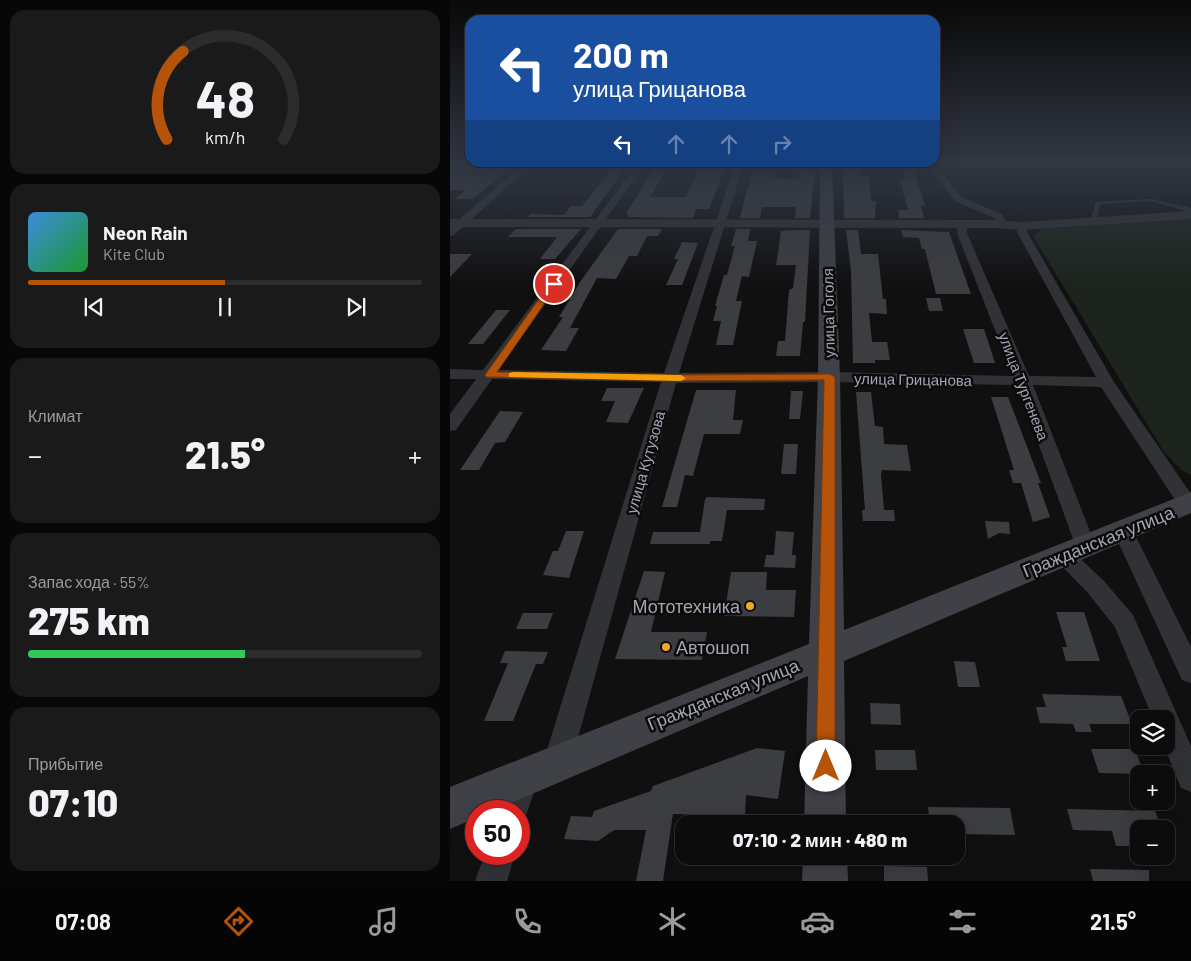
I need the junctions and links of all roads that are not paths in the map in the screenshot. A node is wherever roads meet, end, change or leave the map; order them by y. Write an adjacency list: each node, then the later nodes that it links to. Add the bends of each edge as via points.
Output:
1 (479, 204): 11 (street)
2 (611, 204): 12 (street)
3 (726, 204): 13 (street, улица Кутузова)
4 (826, 204): 15 (main road, улица Гоголя)
5 (970, 204): 14 (street, via 998,216)
6 (1098, 204): 10 (lane)
7 (1167, 204): 8 (lane)
8 (1191, 210)
9 (1191, 215): 10 (street)
10 (1093, 222): 17 (street)
11 (455, 223): 12 (street); 18 (street)
12 (596, 224): 13 (street); 20 (street)
13 (719, 224): 15 (street); 22 (street, улица Кутузова)
14 (1002, 224): 16 (street); 17 (street)
15 (826, 225): 16 (street); 21 (main road, улица Гоголя)
16 (962, 225): 23 (street, улица Тургенева, via 962,233)
17 (1022, 226): 24 (street, via 1022,232)
18 (450, 233)
19 (450, 374): 20 (street, улица Грицанова)
20 (490, 375): 22 (street, улица Грицанова); 25 (street)
21 (830, 377): 22 (street, улица Грицанова); 23 (street, улица Грицанова); 29 (main road, улица Гоголя)
22 (670, 378): 33 (street, улица Кутузова)
23 (1023, 381): 24 (street, улица Грицанова); 28 (street, улица Тургенева)
24 (1106, 382): 26 (street)
25 (450, 426)
26 (1189, 503): 27 (main road, Гражданская улица)
27 (1123, 531): 28 (main road, Гражданская улица); 30 (street)
28 (1074, 551): 29 (main road, Гражданская улица); 31 (street, улица Тургенева, via 1096,587 1125,622)
29 (826, 652): 33 (main road, Гражданская улица); 37 (main road, улица Гоголя)
30 (1191, 672)
31 (1162, 710)
32 (1175, 740): 34 (street, улица Тургенева)
33 (541, 769): 35 (street, улица Кутузова); 36 (main road, Гражданская улица)
34 (1191, 778)
35 (521, 800)
36 (450, 808)
37 (825, 815)
38 (496, 865): 40 (street)
39 (825, 865): 41 (main road)
40 (491, 881)
41 (825, 881)

